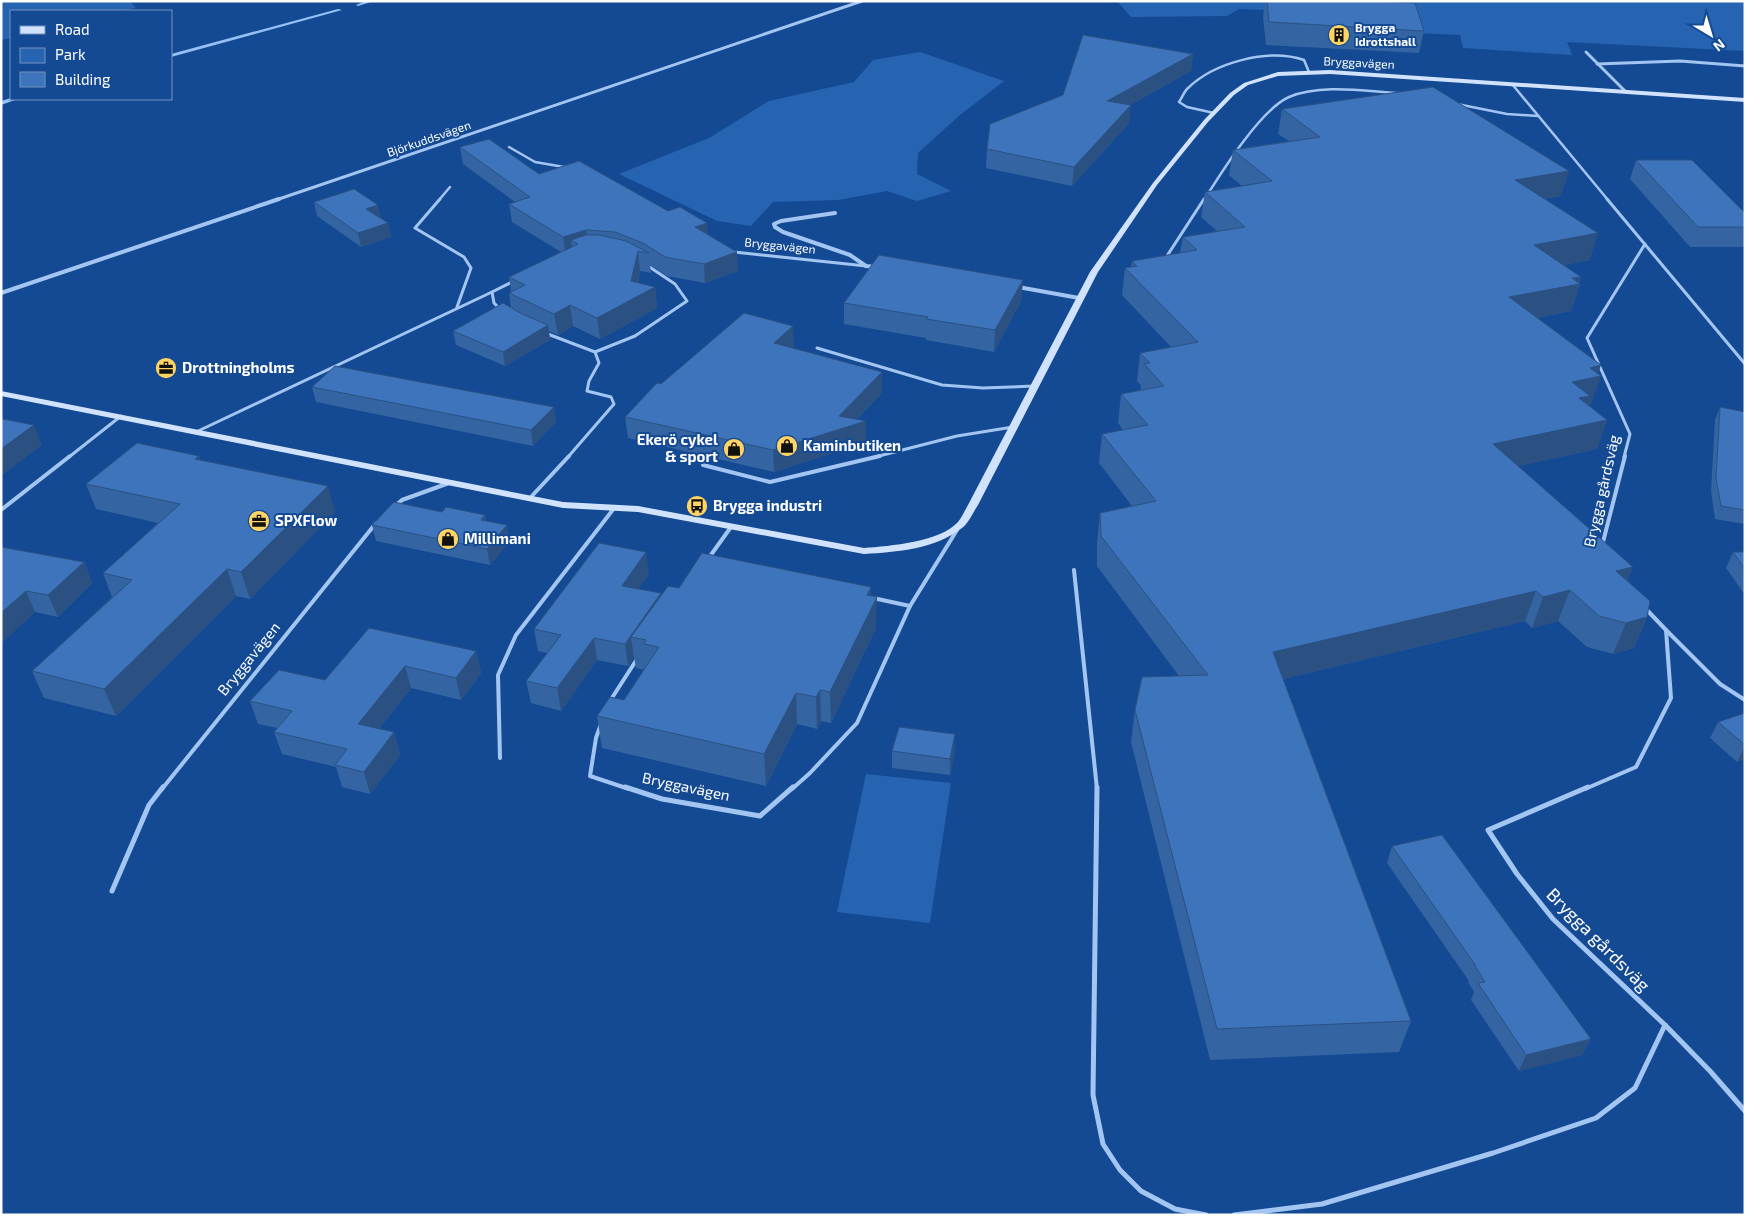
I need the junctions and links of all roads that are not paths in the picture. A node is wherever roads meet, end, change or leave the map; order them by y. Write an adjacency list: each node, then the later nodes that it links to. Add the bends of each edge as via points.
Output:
1 (862, 1): 26 (street, Björkuddsvägen)
2 (1586, 52): 3 (street)
3 (1597, 64): 4 (street, via 1680,61); 7 (street)
4 (1745, 66)
5 (1309, 72): 6 (main road, Bryggavägen); 11 (main road, Bryggavägen, via 1278,74 1246,84); 11 (lane, via 1304,60 1295,55 1262,56 1225,65 1186,90 1179,102)
6 (1512, 84): 7 (main road, Bryggavägen); 12 (lane)
7 (1624, 91): 9 (main road, Bryggavägen)
8 (1398, 94): 19 (lane, via 1323,91 1292,96 1275,106 1240,146)
9 (1745, 100)
10 (1455, 103): 12 (lane, via 1507,114)
11 (1214, 113): 27 (main road, Bryggavägen, via 1155,184)
12 (1538, 116): 17 (lane)
13 (509, 147): 14 (lane, via 549,167)
14 (566, 167)
15 (450, 187): 28 (lane, via 415,228 464,257 471,268)
16 (835, 213): 21 (street, Bryggavägen, via 774,224 783,232 850,256)
17 (1645, 244): 33 (lane); 48 (lane, Brygga gårdsväg, via 1587,338 1630,434)
18 (733, 252): 21 (lane, Bryggavägen)
19 (1163, 263)
20 (643, 264): 32 (lane, via 675,284 687,301 635,336)
21 (866, 266): 22 (street, Bryggavägen)
22 (886, 268)
23 (519, 279): 25 (lane)
24 (1012, 286): 27 (street)
25 (492, 292): 28 (lane); 29 (lane, via 494,303)
26 (1, 293)
27 (1079, 298): 34 (main road, Bryggavägen)
28 (457, 307): 38 (lane)
29 (505, 314)
30 (541, 331): 32 (lane)
31 (817, 348): 34 (lane, via 942,385 983,388)
32 (595, 352): 41 (lane, via 600,363 586,391 611,397 614,404)
33 (1745, 364)
34 (1034, 386): 37 (main road, Bryggavägen)
35 (1, 393): 36 (main road, Bryggavägen)
36 (121, 416): 38 (main road, Bryggavägen); 44 (lane)
37 (1013, 427): 39 (lane, via 957,436 770,482); 46 (main road, Bryggavägen)
38 (196, 432): 40 (main road, Bryggavägen)
39 (703, 465)
40 (449, 483): 41 (main road, Bryggavägen); 42 (lane, via 402,500)
41 (530, 498): 43 (main road, Bryggavägen, via 563,505)
42 (395, 506)
43 (615, 507): 47 (main road, Bryggavägen, via 638,508); 59 (lane, via 516,635 498,675)
44 (1, 510)
45 (382, 519): 60 (lane, Bryggavägen, via 368,531 149,805)
46 (960, 525): 47 (main road, Bryggavägen, via 919,544 864,551); 53 (lane, Bryggavägen)
47 (731, 527): 49 (lane, via 705,563)
48 (1602, 549)
49 (715, 565)
50 (1074, 570): 63 (lane, via 1097,787 1092,1095 1103,1144 1120,1170 1141,1191 1176,1209)
51 (871, 598): 53 (lane)
52 (1639, 601): 54 (lane)
53 (910, 606): 58 (lane, Bryggavägen, via 857,723 810,773 760,816 662,799 590,776)
54 (1666, 630): 56 (lane, via 1720,684); 61 (lane, Brygga gårdsväg, via 1671,698 1636,767 1488,830 1553,919)
55 (639, 656): 57 (lane)
56 (1745, 700)
57 (609, 704)
58 (602, 721)
59 (500, 758)
60 (112, 892)
61 (1665, 1025): 62 (lane, Brygga gårdsväg); 64 (lane, via 1635,1088 1596,1118 1493,1153 1322,1204)
62 (1745, 1111)
63 (1206, 1215)
64 (1234, 1215)

